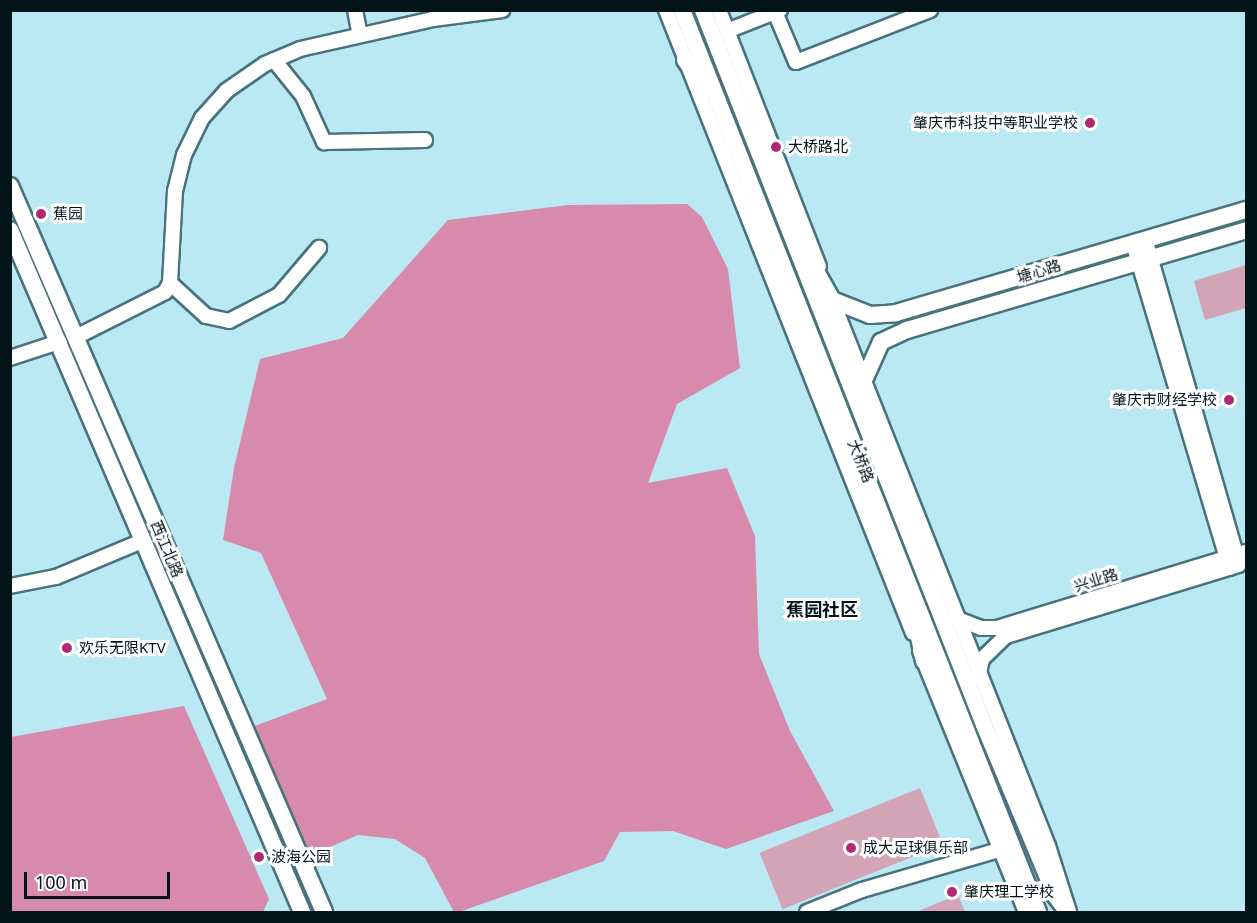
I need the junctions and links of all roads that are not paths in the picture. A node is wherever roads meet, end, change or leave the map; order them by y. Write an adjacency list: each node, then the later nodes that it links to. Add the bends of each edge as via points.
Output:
1 (355, 10): 10 (street)
2 (502, 10): 10 (street)
3 (666, 10): 12 (street)
4 (682, 10): 13 (main road, 大桥路)
5 (703, 10): 16 (main road, 大桥路)
6 (719, 10): 9 (street)
7 (930, 10): 8 (street, via 796,62)
8 (777, 11): 9 (street)
9 (728, 31): 24 (street)
10 (360, 35): 11 (street, via 300,49)
11 (274, 60): 14 (street, via 303,96 324,142); 23 (street, via 226,91 202,118 184,155 176,191)
12 (686, 60): 13 (main road); 38 (street)
13 (720, 108): 32 (main road, 大桥路)
14 (425, 140)
15 (10, 186): 25 (main road, 西江北路)
16 (778, 206): 24 (main road); 30 (main road, 大桥路)
17 (1246, 210): 20 (main road, 塘心路)
18 (10, 230): 26 (main road, 西江北路)
19 (1246, 230): 22 (main road, 塘心路)
20 (1139, 241): 22 (street); 24 (main road, 塘心路, via 896,313 870,315)
21 (319, 248): 23 (street, via 279,295 229,321 206,316)
22 (1144, 258): 28 (main road, 塘心路, via 891,337 881,342); 33 (street)
23 (170, 284): 25 (street, via 165,292)
24 (832, 300): 28 (street)
25 (76, 337): 35 (main road, 西江北路)
26 (59, 342): 27 (street); 31 (main road, 西江北路)
27 (10, 358)
28 (864, 380): 29 (street)
29 (886, 442): 30 (main road); 37 (street)
30 (901, 514): 46 (main road, 大桥路, via 1055,895)
31 (142, 541): 34 (street, via 56,577); 36 (main road, 西江北路)
32 (895, 548): 38 (main road); 45 (main road, 大桥路)
33 (1238, 560): 37 (street, 兴业路, via 997,628 981,628); 39 (street, 兴业路, via 1006,636 982,659)
34 (10, 586)
35 (191, 606): 36 (main road); 42 (main road, 西江北路)
36 (174, 614): 41 (main road, 西江北路)
37 (955, 618): 39 (street)
38 (924, 661): 40 (street)
39 (978, 677): 46 (street, via 1048,846)
40 (1002, 849): 43 (street, via 862,890); 44 (street)
41 (302, 912)
42 (324, 912)
43 (807, 912)
44 (1026, 912)
45 (1038, 912)
46 (1069, 912)

